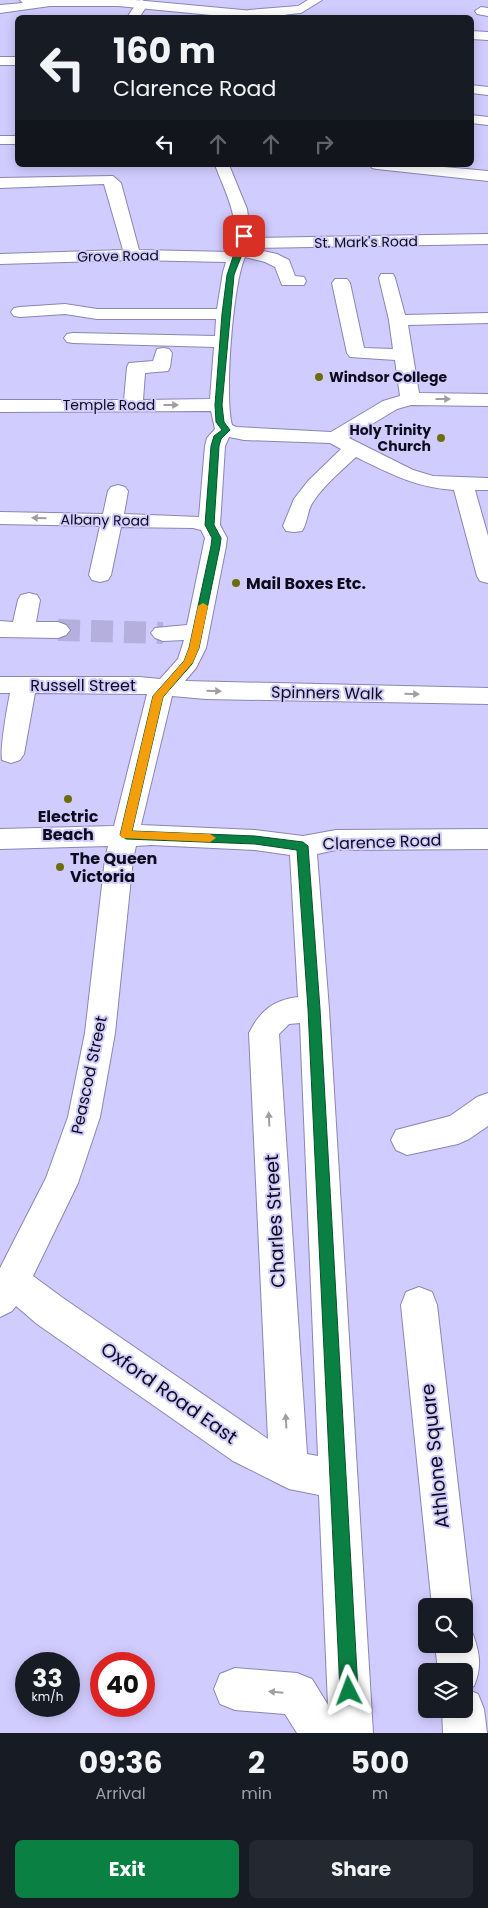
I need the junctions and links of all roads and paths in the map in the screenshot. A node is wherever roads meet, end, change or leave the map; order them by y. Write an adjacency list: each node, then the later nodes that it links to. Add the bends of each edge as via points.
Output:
1 (11, 0): 6 (street)
2 (26, 0): 5 (street)
3 (316, 0): 11 (street, via 301,9)
4 (115, 1): 5 (street); 7 (street)
5 (62, 2): 8 (street)
6 (0, 4)
7 (142, 4): 9 (street); 10 (street)
8 (0, 8)
9 (135, 15)
10 (248, 15)
11 (264, 15)
12 (474, 35): 13 (street)
13 (488, 36)
14 (0, 61): 15 (street)
15 (15, 61)
16 (474, 89): 17 (street)
17 (488, 91)
18 (474, 119): 19 (street)
19 (488, 121)
20 (0, 140): 21 (street)
21 (15, 140)
22 (223, 167): 27 (street, via 240,212)
23 (397, 167): 24 (street)
24 (488, 176)
25 (0, 183): 28 (street, via 108,179 113,183)
26 (488, 239): 27 (street, St. Mark's Road)
27 (241, 250): 28 (street, Grove Road); 31 (street, via 277,260 283,264 288,281); 34 (street, via 231,275)
28 (132, 255): 29 (street, Grove Road)
29 (0, 259)
30 (387, 278): 36 (street)
31 (298, 281)
32 (341, 283): 40 (street, via 356,353)
33 (20, 312): 34 (street, via 65,309 98,314)
34 (226, 314): 38 (street)
35 (488, 318): 36 (street)
36 (398, 320): 40 (street)
37 (73, 338): 38 (street)
38 (224, 342): 44 (street)
39 (163, 353): 43 (street, via 161,368 136,367)
40 (403, 355): 41 (street)
41 (410, 399): 42 (street, one-way to 42); 47 (street, via 390,405)
42 (488, 400)
43 (133, 405): 44 (street, Temple Road, one-way to 44); 45 (street, Temple Road)
44 (218, 405): 46 (street, via 220,422)
45 (0, 406)
46 (226, 430): 47 (street, via 244,434); 54 (street, Peascod Street, via 217,438 215,446)
47 (334, 438): 48 (street)
48 (354, 448): 49 (street, via 406,474 431,482); 55 (street, via 301,503)
49 (463, 484): 50 (street); 57 (street)
50 (488, 484)
51 (118, 490): 53 (street)
52 (0, 518): 53 (street, Albany Road, one-way to 52)
53 (112, 520): 54 (street, Albany Road); 56 (street)
54 (209, 525): 61 (street, Peascod Street, via 216,538)
55 (294, 526)
56 (100, 575)
57 (488, 576)
58 (29, 600): 59 (street)
59 (11, 628): 60 (street)
60 (58, 630)
61 (198, 632): 62 (street); 65 (street, Peascod Street, via 188,662)
62 (163, 633)
63 (0, 684): 64 (street, Russell Street)
64 (24, 685): 65 (street, Russell Street); 67 (street)
65 (165, 688): 66 (street, Spinners Walk, one-way to 66); 68 (street, Peascod Street, via 158,696)
66 (488, 696)
67 (11, 754)
68 (126, 835): 69 (street, Clarence Road); 71 (street, Clarence Road, via 255,840); 75 (street, Peascod Street, via 119,859 100,1033 84,1117 61,1183)
69 (0, 839)
70 (488, 839): 71 (street, Clarence Road, via 336,840)
71 (303, 846): 72 (street)
72 (314, 1009): 77 (street, Charles Street, one-way to 72, via 264,1033 278,1014); 78 (street)
73 (488, 1107): 74 (street, via 458,1129)
74 (407, 1140)
75 (6, 1290): 77 (street, Oxford Road East, via 50,1311 246,1448)
76 (419, 1305): 79 (street, Athlone Square)
77 (289, 1470): 78 (street, Oxford Road East)
78 (337, 1479): 83 (street)
79 (451, 1598)
80 (235, 1689): 82 (street, one-way to 80, via 297,1694)
81 (464, 1718): 84 (street)
82 (321, 1733)
83 (351, 1733)
84 (465, 1733)

